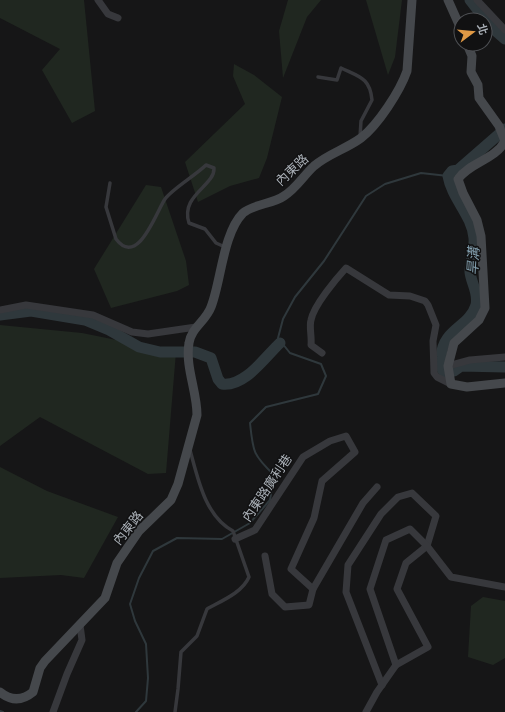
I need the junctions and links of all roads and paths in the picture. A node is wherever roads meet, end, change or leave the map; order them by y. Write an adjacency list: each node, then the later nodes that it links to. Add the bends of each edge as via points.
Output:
1 (98, 0): 6 (street, via 108,14)
2 (412, 0): 10 (street, 內東路, via 407,71 404,80 376,123)
3 (448, 0): 5 (street)
4 (477, 0): 7 (street)
5 (453, 12)
6 (118, 18)
7 (505, 30)
8 (470, 52): 11 (street, via 471,72 478,85 480,98 499,126)
9 (318, 77): 10 (lane, via 337,80 341,68 365,79 369,84 372,100 360,121)
10 (360, 138): 13 (street, 內東路, via 328,155 284,196 243,213)
11 (505, 141): 18 (street, via 502,148 474,165 458,179 477,220 481,236 485,308 479,320 454,343)
12 (110, 183): 13 (lane, via 106,207 116,239 126,247 134,246 146,235 166,198 206,165 210,165 214,168 213,176 197,193 188,207 187,216 189,223 205,229 216,243)
13 (226, 248): 15 (street, 內東路, via 210,309)
14 (0, 310): 15 (street, via 26,305 93,315 132,332 148,334)
15 (196, 327): 21 (street, 內東路, via 191,336 189,351 197,415)
16 (322, 353): 20 (street, via 311,345 311,319 330,285 346,268 389,295 410,296 428,304 436,324 433,369 437,377)
17 (505, 357): 18 (street, via 470,360)
18 (448, 366): 20 (street)
19 (505, 383): 20 (street, via 467,387)
20 (451, 384)
21 (189, 446): 23 (lane, 內東路廣利巷, via 211,512 222,526 233,531); 28 (street, 內東路, via 171,500 139,531 113,571 104,598)
22 (377, 487): 27 (street, via 363,503)
23 (235, 539): 27 (street, 內東路廣利巷, via 255,530 303,457 330,441 346,436 355,452 322,481 314,518 292,569); 33 (lane, 內東路廣利巷, via 249,577 246,584 232,595 207,609 197,636 181,652)
24 (427, 546): 26 (street, via 451,577); 29 (street, via 406,563 397,589 428,647); 29 (street, via 410,529 386,540 370,589); 30 (street, via 436,516 412,493 406,494 398,497 381,514 348,565 346,592)
25 (266, 556): 27 (street, via 272,594 285,607 309,605)
26 (505, 587)
27 (314, 589)
28 (80, 626): 31 (street, 內東路, via 40,668 33,692 28,696 14,699); 32 (street, via 82,640)
29 (396, 665): 30 (street)
30 (382, 685): 34 (street)
31 (0, 692)
32 (53, 712)
33 (175, 712)
34 (366, 712)

